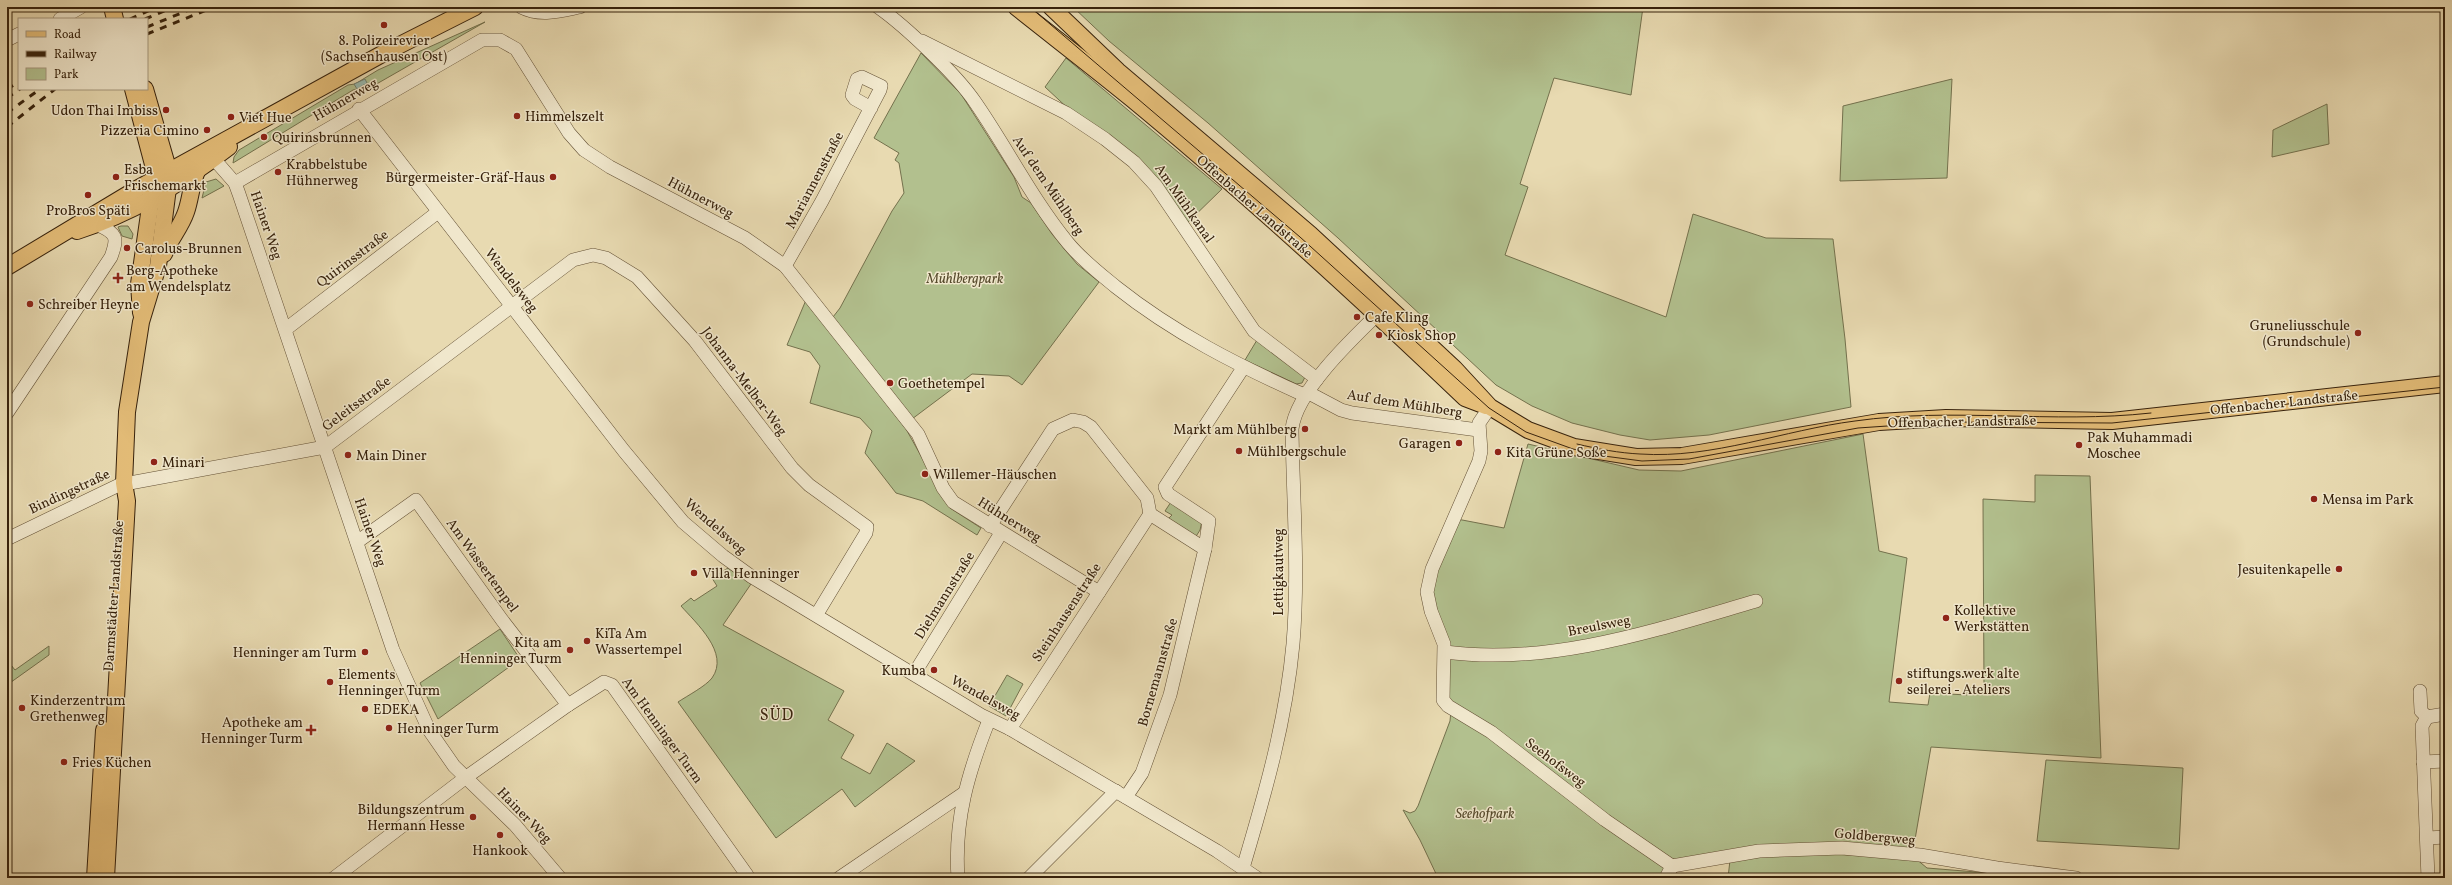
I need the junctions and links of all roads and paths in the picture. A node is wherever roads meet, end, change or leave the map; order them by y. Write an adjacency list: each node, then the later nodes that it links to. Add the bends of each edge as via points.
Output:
1 (81, 7): 10 (street)
2 (112, 7): 9 (main road)
3 (475, 7): 18 (main road)
4 (521, 7): 5 (street, via 545,13)
5 (580, 7)
6 (878, 7): 12 (street, Auf dem Mühlberg)
7 (1016, 7): 13 (main road, Offenbacher Landstraße)
8 (1051, 7): 11 (main road, Offenbacher Landstraße)
9 (120, 14)
10 (62, 18)
11 (1076, 32): 13 (main road, via 1073,42); 34 (main road, Offenbacher Landstraße, via 1118,71 1310,234)
12 (912, 36): 37 (street, Auf dem Mühlberg, via 968,93 1054,226 1085,262 1146,311); 38 (street, Am Mühlkanal, via 1066,113 1134,162 1156,186 1254,331)
13 (1065, 45): 34 (main road, Offenbacher Landstraße)
14 (133, 90): 22 (main road, Darmstädter Landstraße)
15 (145, 90): 21 (main road, Darmstädter Landstraße)
16 (871, 108): 31 (street, Mariannenstraße)
17 (359, 109): 23 (street, Hühnerweg); 26 (street, Wendelsweg); 31 (street, Hühnerweg, via 482,40 500,40 520,54 569,133 584,150 610,167 745,238)
18 (270, 116): 19 (main road); 21 (main road)
19 (214, 159): 20 (main road); 23 (street, Hainer Weg)
20 (198, 169): 24 (main road); 30 (main road, via 181,226 167,246)
21 (169, 172): 22 (main road); 24 (main road, Darmstädter Landstraße)
22 (155, 179): 24 (main road); 25 (main road, Darmstädter Landstraße); 29 (main road, via 81,221)
23 (235, 183): 36 (street, Hainer Weg)
24 (169, 188): 25 (main road); 30 (main road, Darmstädter Landstraße)
25 (152, 197): 27 (main road); 28 (main road, Darmstädter Landstraße)
26 (438, 212): 33 (street, Wendelsweg); 36 (street, Quirinsstraße)
27 (104, 222): 28 (main road, via 132,219 139,223); 29 (main road); 42 (street, via 114,236 116,244 111,257)
28 (145, 233): 35 (main road, Darmstädter Landstraße, via 139,284)
29 (62, 236): 32 (main road)
30 (158, 266): 35 (main road, Darmstädter Landstraße)
31 (785, 266): 47 (street, Hühnerweg, via 918,434 949,498)
32 (7, 267)
33 (513, 305): 44 (street, Geleitsstraße); 54 (street, Wendelsweg, via 624,451 683,522 737,566); 54 (street, Johanna-Melber-Weg, via 573,260 583,256 606,258 637,277 695,340 792,468 809,485 867,527 866,533)
34 (1382, 310): 38 (street, Lettigkautweg); 41 (main road, Offenbacher Landstraße, via 1454,368)
35 (141, 322): 45 (main road, Darmstädter Landstraße, via 127,412)
36 (286, 328): 44 (street, Hainer Weg)
37 (1243, 368): 40 (street, Auf dem Mühlberg); 51 (street, Bornemannstraße, via 1165,489 1168,494 1209,521)
38 (1317, 380): 40 (street, Lettigkautweg)
39 (2445, 384): 41 (main road, Offenbacher Landstraße, via 2112,421 1946,418 1879,422 1703,454 1649,458 1604,453 1557,442 1528,430)
40 (1305, 393): 43 (street, Auf dem Mühlberg, via 1352,413); 71 (street, Lettigkautweg, via 1294,415 1292,429 1295,599 1289,675 1277,748)
41 (1490, 407): 43 (street)
42 (7, 413)
43 (1478, 430): 55 (street, via 1481,444 1479,461 1432,569 1427,592 1427,599 1442,635)
44 (325, 447): 45 (street, Geleitsstraße); 50 (street, Hainer Weg)
45 (124, 483): 49 (street, Bindingstraße); 72 (main road, Darmstädter Landstraße, via 118,501); 73 (main road, Darmstädter Landstraße, via 127,501)
46 (1150, 514): 47 (street, via 1147,498 1091,427 1073,420 1054,428); 51 (street); 52 (street, Steinhausenstraße)
47 (990, 526): 48 (street, Hühnerweg)
48 (1001, 533): 52 (street, Hühnerweg); 56 (street, Dielmannstraße)
49 (7, 539)
50 (357, 542): 58 (street, Am Wassertempel, via 416,500 502,620); 65 (street, Hainer Weg, via 407,684 433,736)
51 (1205, 549): 67 (street, Bornemannstraße, via 1170,695 1142,773)
52 (1099, 592): 62 (street, Steinhausenstraße)
53 (1756, 601): 55 (street, Breulsweg, via 1668,627 1564,649 1490,656)
54 (817, 614): 56 (street, Wendelsweg)
55 (1445, 652): 70 (street, Seehofsweg, via 1443,700 1448,706 1491,732 1605,820)
56 (914, 674): 61 (street, Wendelsweg)
57 (2420, 691): 60 (street, via 2421,711)
58 (568, 704): 65 (street, Am Henninger Turm); 76 (street, Am Henninger Turm, via 600,683 608,682 612,685 747,875)
59 (2445, 714): 60 (street)
60 (2427, 717): 64 (street, via 2422,726)
61 (989, 720): 62 (street, Wendelsweg); 66 (street)
62 (1010, 729): 67 (street, Wendelsweg)
63 (2445, 761): 64 (street)
64 (2423, 762): 69 (street, via 2424,808)
65 (465, 778): 74 (street, Am Henninger Turm); 75 (street, Hainer Weg, via 515,825)
66 (964, 793): 77 (street); 78 (street, via 958,818)
67 (1121, 794): 71 (street, Wendelsweg); 79 (street, Bornemannstraße)
68 (2445, 837): 69 (street)
69 (2428, 838): 83 (street)
70 (1672, 866): 81 (street); 82 (street, Goldbergweg, via 1759,851 1842,848 1920,855)
71 (1243, 868): 80 (street, Wendelsweg)
72 (94, 878)
73 (106, 878)
74 (334, 878)
75 (560, 878)
76 (742, 878)
77 (839, 878)
78 (958, 878)
79 (1029, 878)
80 (1257, 878)
81 (1666, 878)
82 (2076, 878)
83 (2428, 878)

